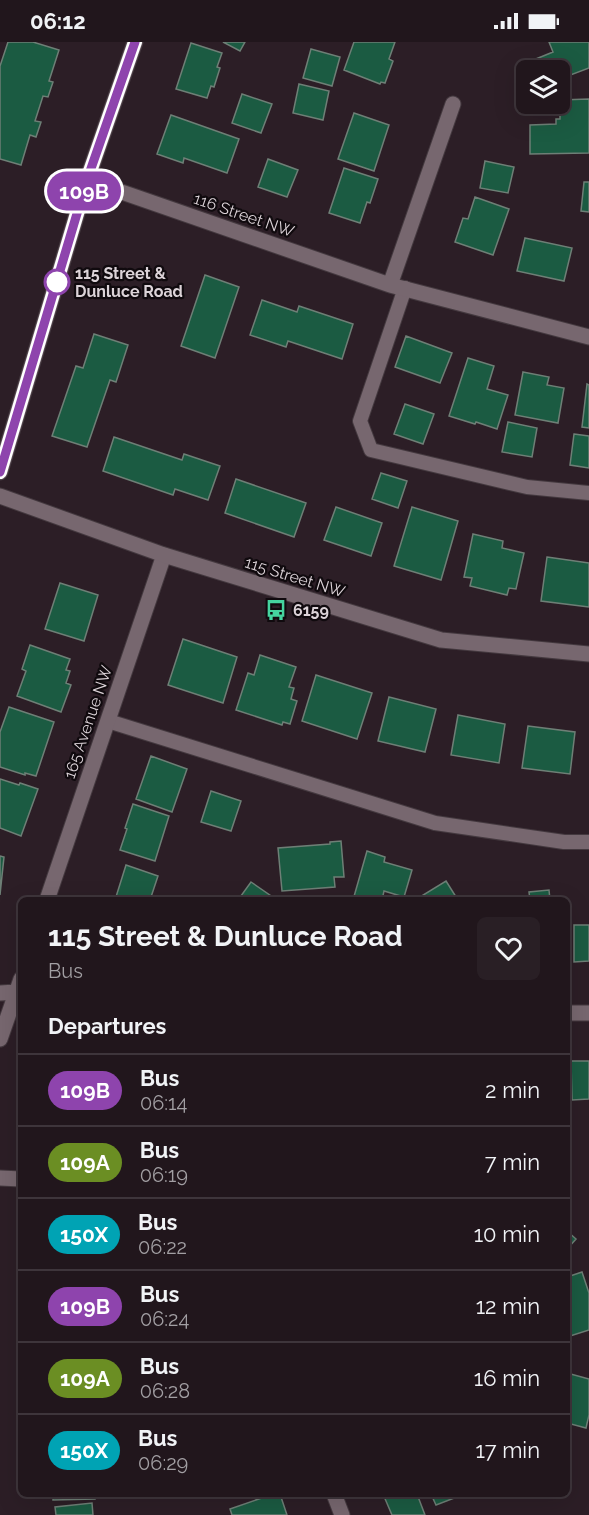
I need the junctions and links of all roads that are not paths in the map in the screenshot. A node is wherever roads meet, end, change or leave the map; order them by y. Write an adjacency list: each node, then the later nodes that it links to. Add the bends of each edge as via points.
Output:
1 (135, 42): 3 (street)
2 (453, 104): 4 (street)
3 (87, 180): 4 (street, 116 Street NW); 6 (street)
4 (398, 287): 5 (street, 116 Street NW); 7 (lane, via 360,421 371,450 527,487)
5 (589, 337)
6 (0, 471)
7 (589, 493)
8 (0, 496): 9 (street, 115 Street NW)
9 (164, 555): 10 (street, 115 Street NW, via 441,640); 11 (street, 165 Avenue NW)
10 (589, 654)
11 (108, 721): 12 (lane, via 435,823 564,842); 13 (street, 165 Avenue NW)
12 (589, 842)
13 (48, 897)
14 (18, 986): 16 (street)
15 (18, 989): 19 (street)
16 (0, 993)
17 (570, 1013): 18 (street)
18 (589, 1013)
19 (0, 1039)
20 (0, 1178): 21 (street)
21 (18, 1179)
22 (335, 1497): 23 (street)
23 (342, 1515)

